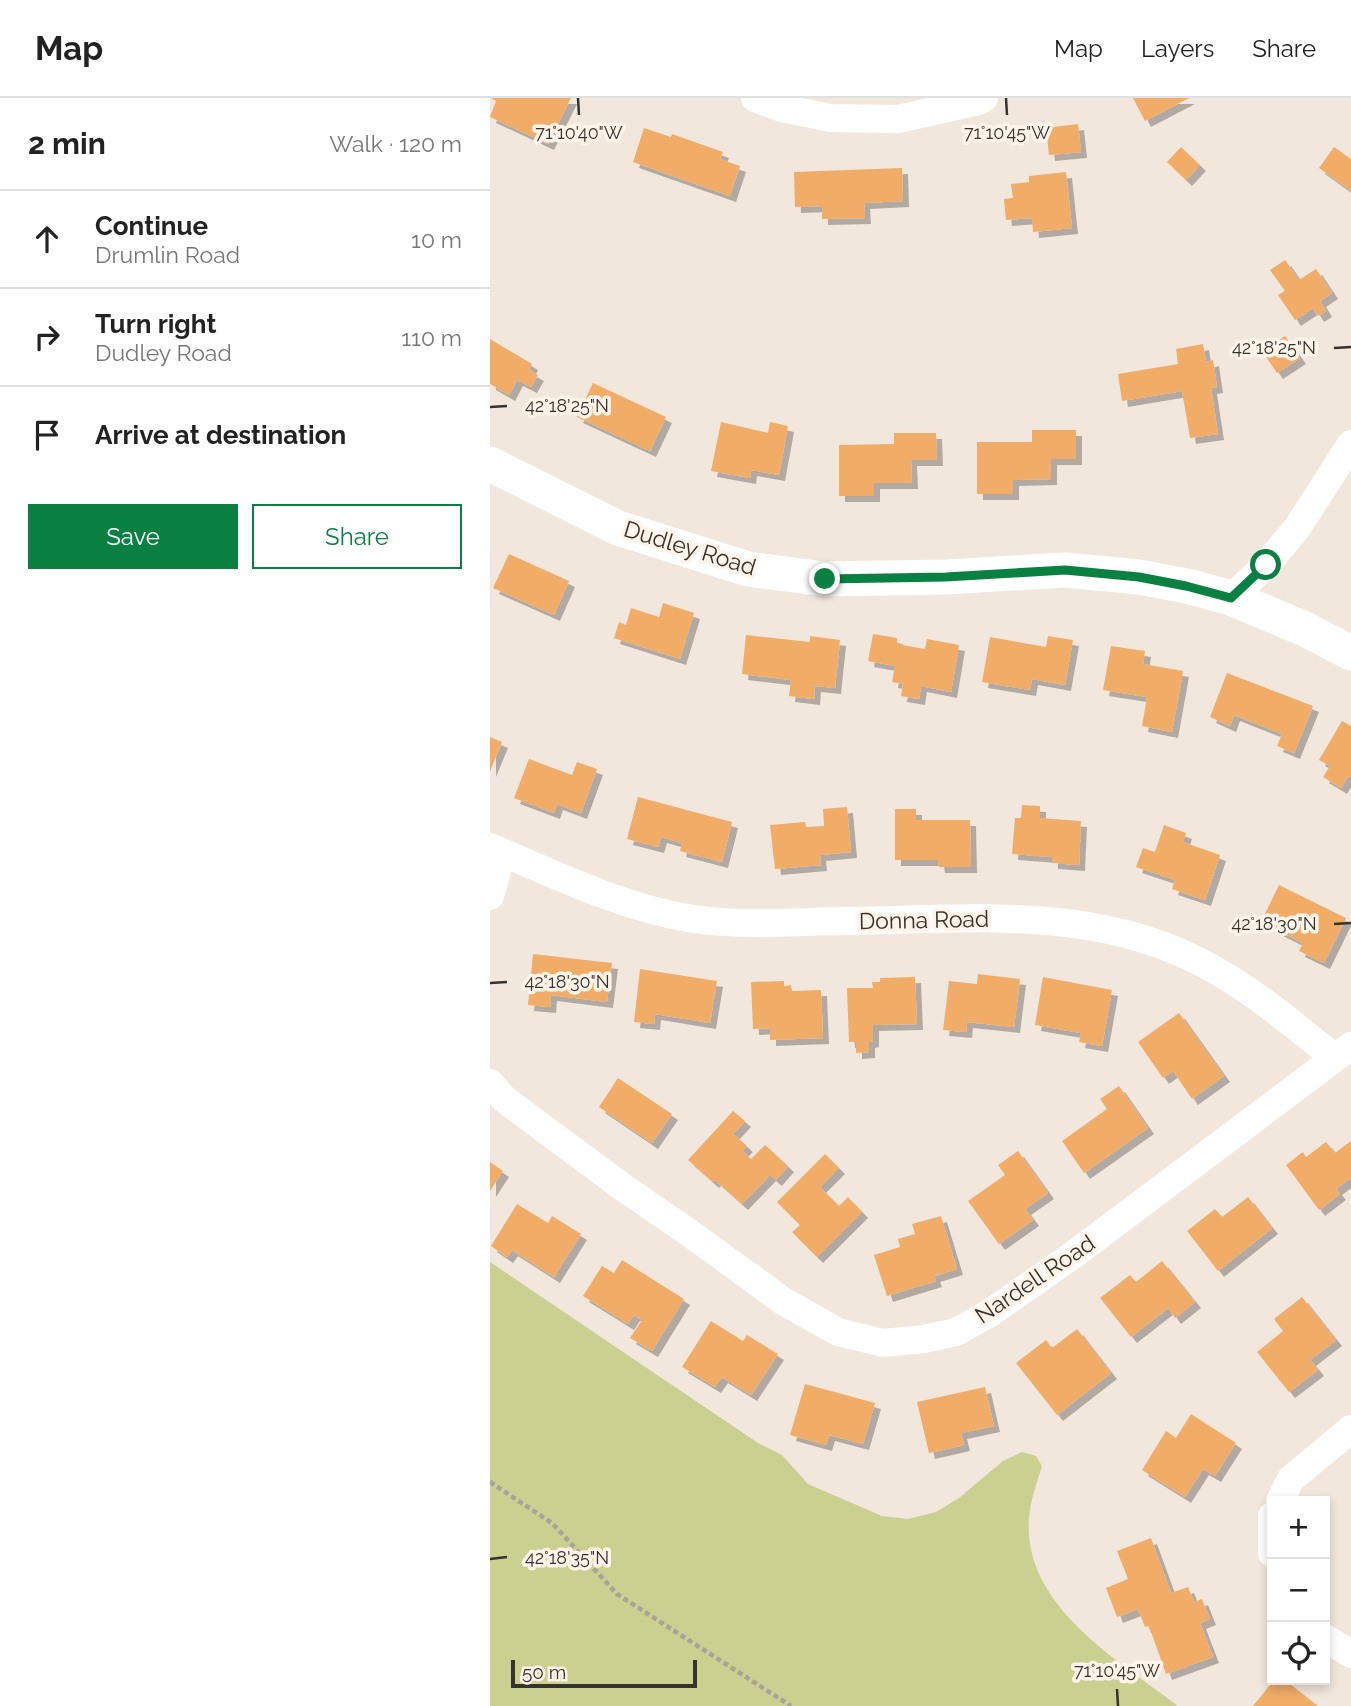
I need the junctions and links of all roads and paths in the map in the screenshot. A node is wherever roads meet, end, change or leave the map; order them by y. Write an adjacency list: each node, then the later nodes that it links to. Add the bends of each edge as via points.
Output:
1 (755, 98): 2 (street, via 830,118 898,119)
2 (984, 98)
3 (1351, 444): 5 (street, via 1297,528)
4 (490, 464): 5 (street, Dudley Road, via 618,527 748,569 825,579 1065,570 1151,579)
5 (1231, 598): 6 (street, Dudley Road)
6 (1351, 653)
7 (499, 851): 8 (street); 9 (street, Donna Road, via 642,909 696,919 999,918 1079,924 1192,958)
8 (490, 896)
9 (1343, 1052): 10 (street, Nardell Road, via 990,1313 956,1332 883,1343 838,1332 783,1301 504,1099)
10 (490, 1083)
11 (1351, 1429): 13 (street, via 1291,1479)
12 (490, 1482): 16 (path, via 552,1523 617,1594)
13 (1282, 1496)
14 (1330, 1641): 15 (street)
15 (1351, 1654)
16 (791, 1706)

